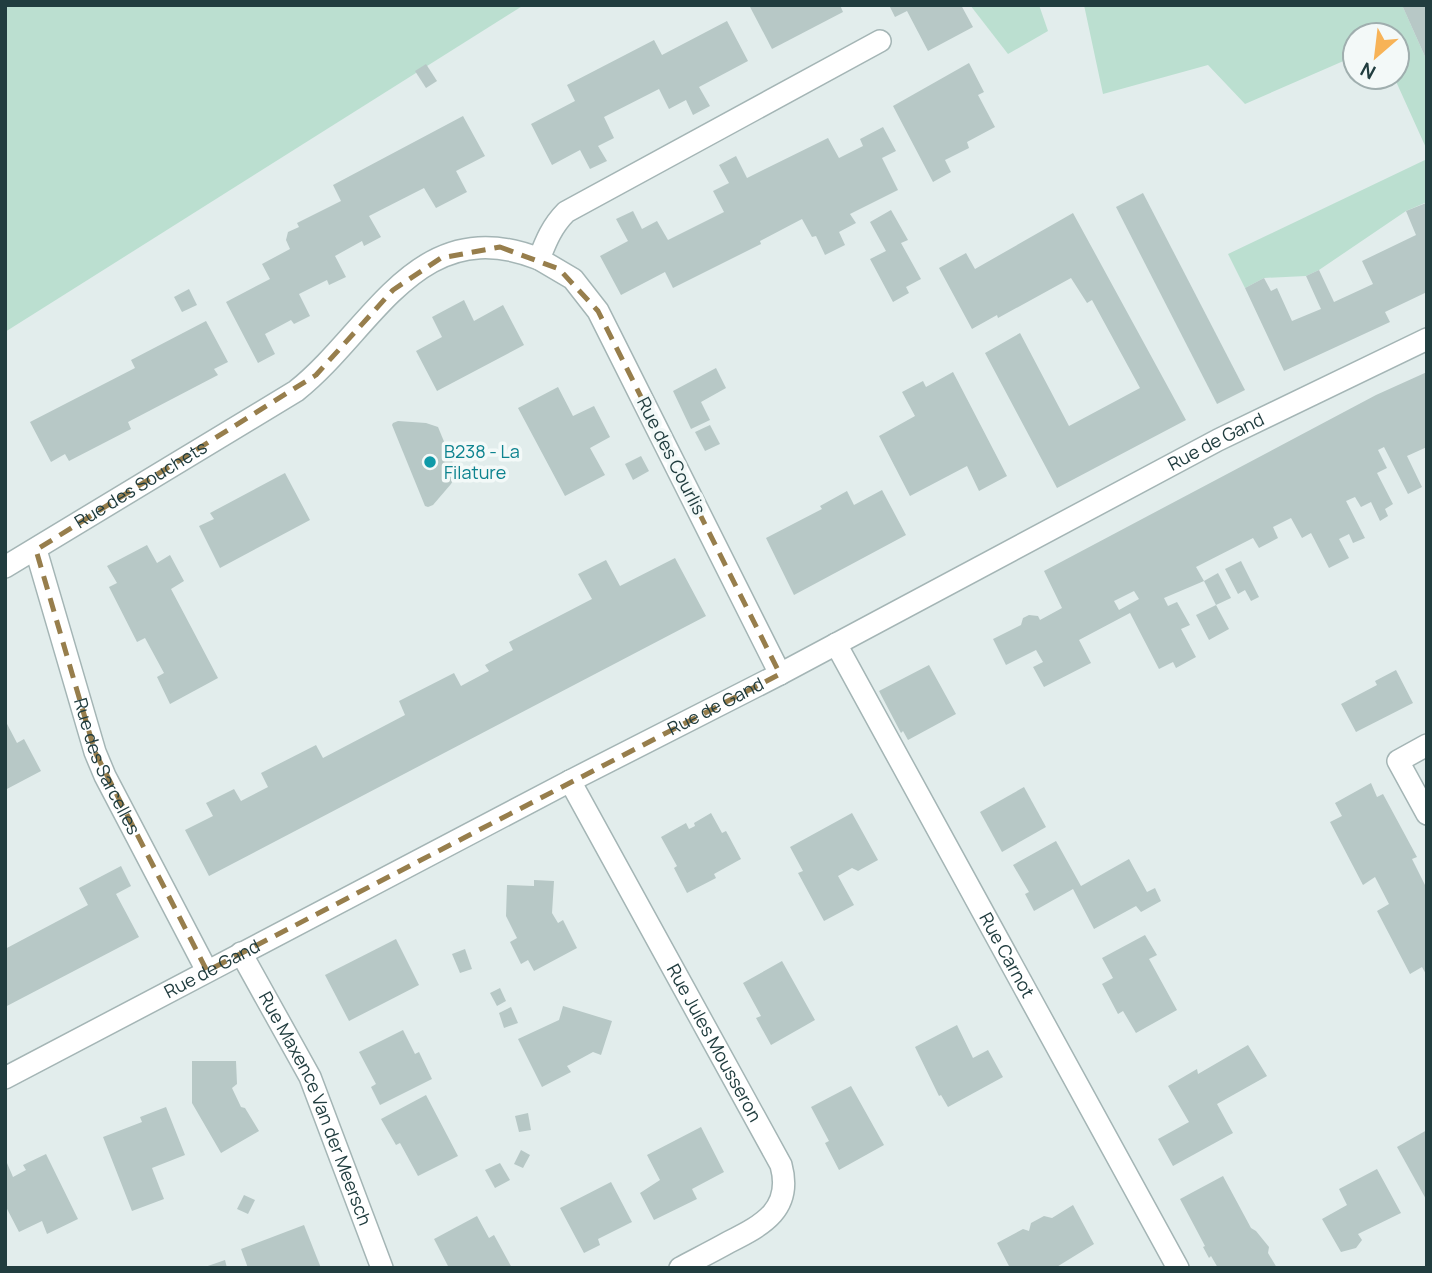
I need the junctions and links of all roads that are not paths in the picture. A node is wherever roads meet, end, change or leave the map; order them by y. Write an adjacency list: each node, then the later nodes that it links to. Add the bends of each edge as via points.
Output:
1 (880, 41): 2 (street, via 566,212 548,235)
2 (539, 259): 4 (street, Rue des Courlis, via 517,250 482,246 441,258 410,275 376,306 316,375); 8 (street, Rue des Courlis, via 573,279 598,311)
3 (1427, 339): 7 (street, Rue de Gand, via 1219,440)
4 (276, 403): 5 (street, Rue des Souchets)
5 (36, 550): 6 (street, Rue des Souchets); 13 (street, Rue des Sarcelles, via 96,752)
6 (5, 567)
7 (836, 644): 8 (street, Rue de Gand); 17 (street, Rue Carnot)
8 (780, 674): 10 (street, Rue de Gand)
9 (1427, 745): 11 (street, via 1398,761)
10 (570, 781): 12 (street, Rue de Gand); 16 (street, Rue Jules Mousseron, via 785,1177 776,1209 759,1227)
11 (1427, 814)
12 (241, 953): 13 (street, Rue de Gand); 15 (street, Rue Maxence Van der Meersch, via 310,1077)
13 (207, 971): 14 (street, Rue de Gand)
14 (5, 1078)
15 (382, 1268)
16 (680, 1268)
17 (1178, 1268)

